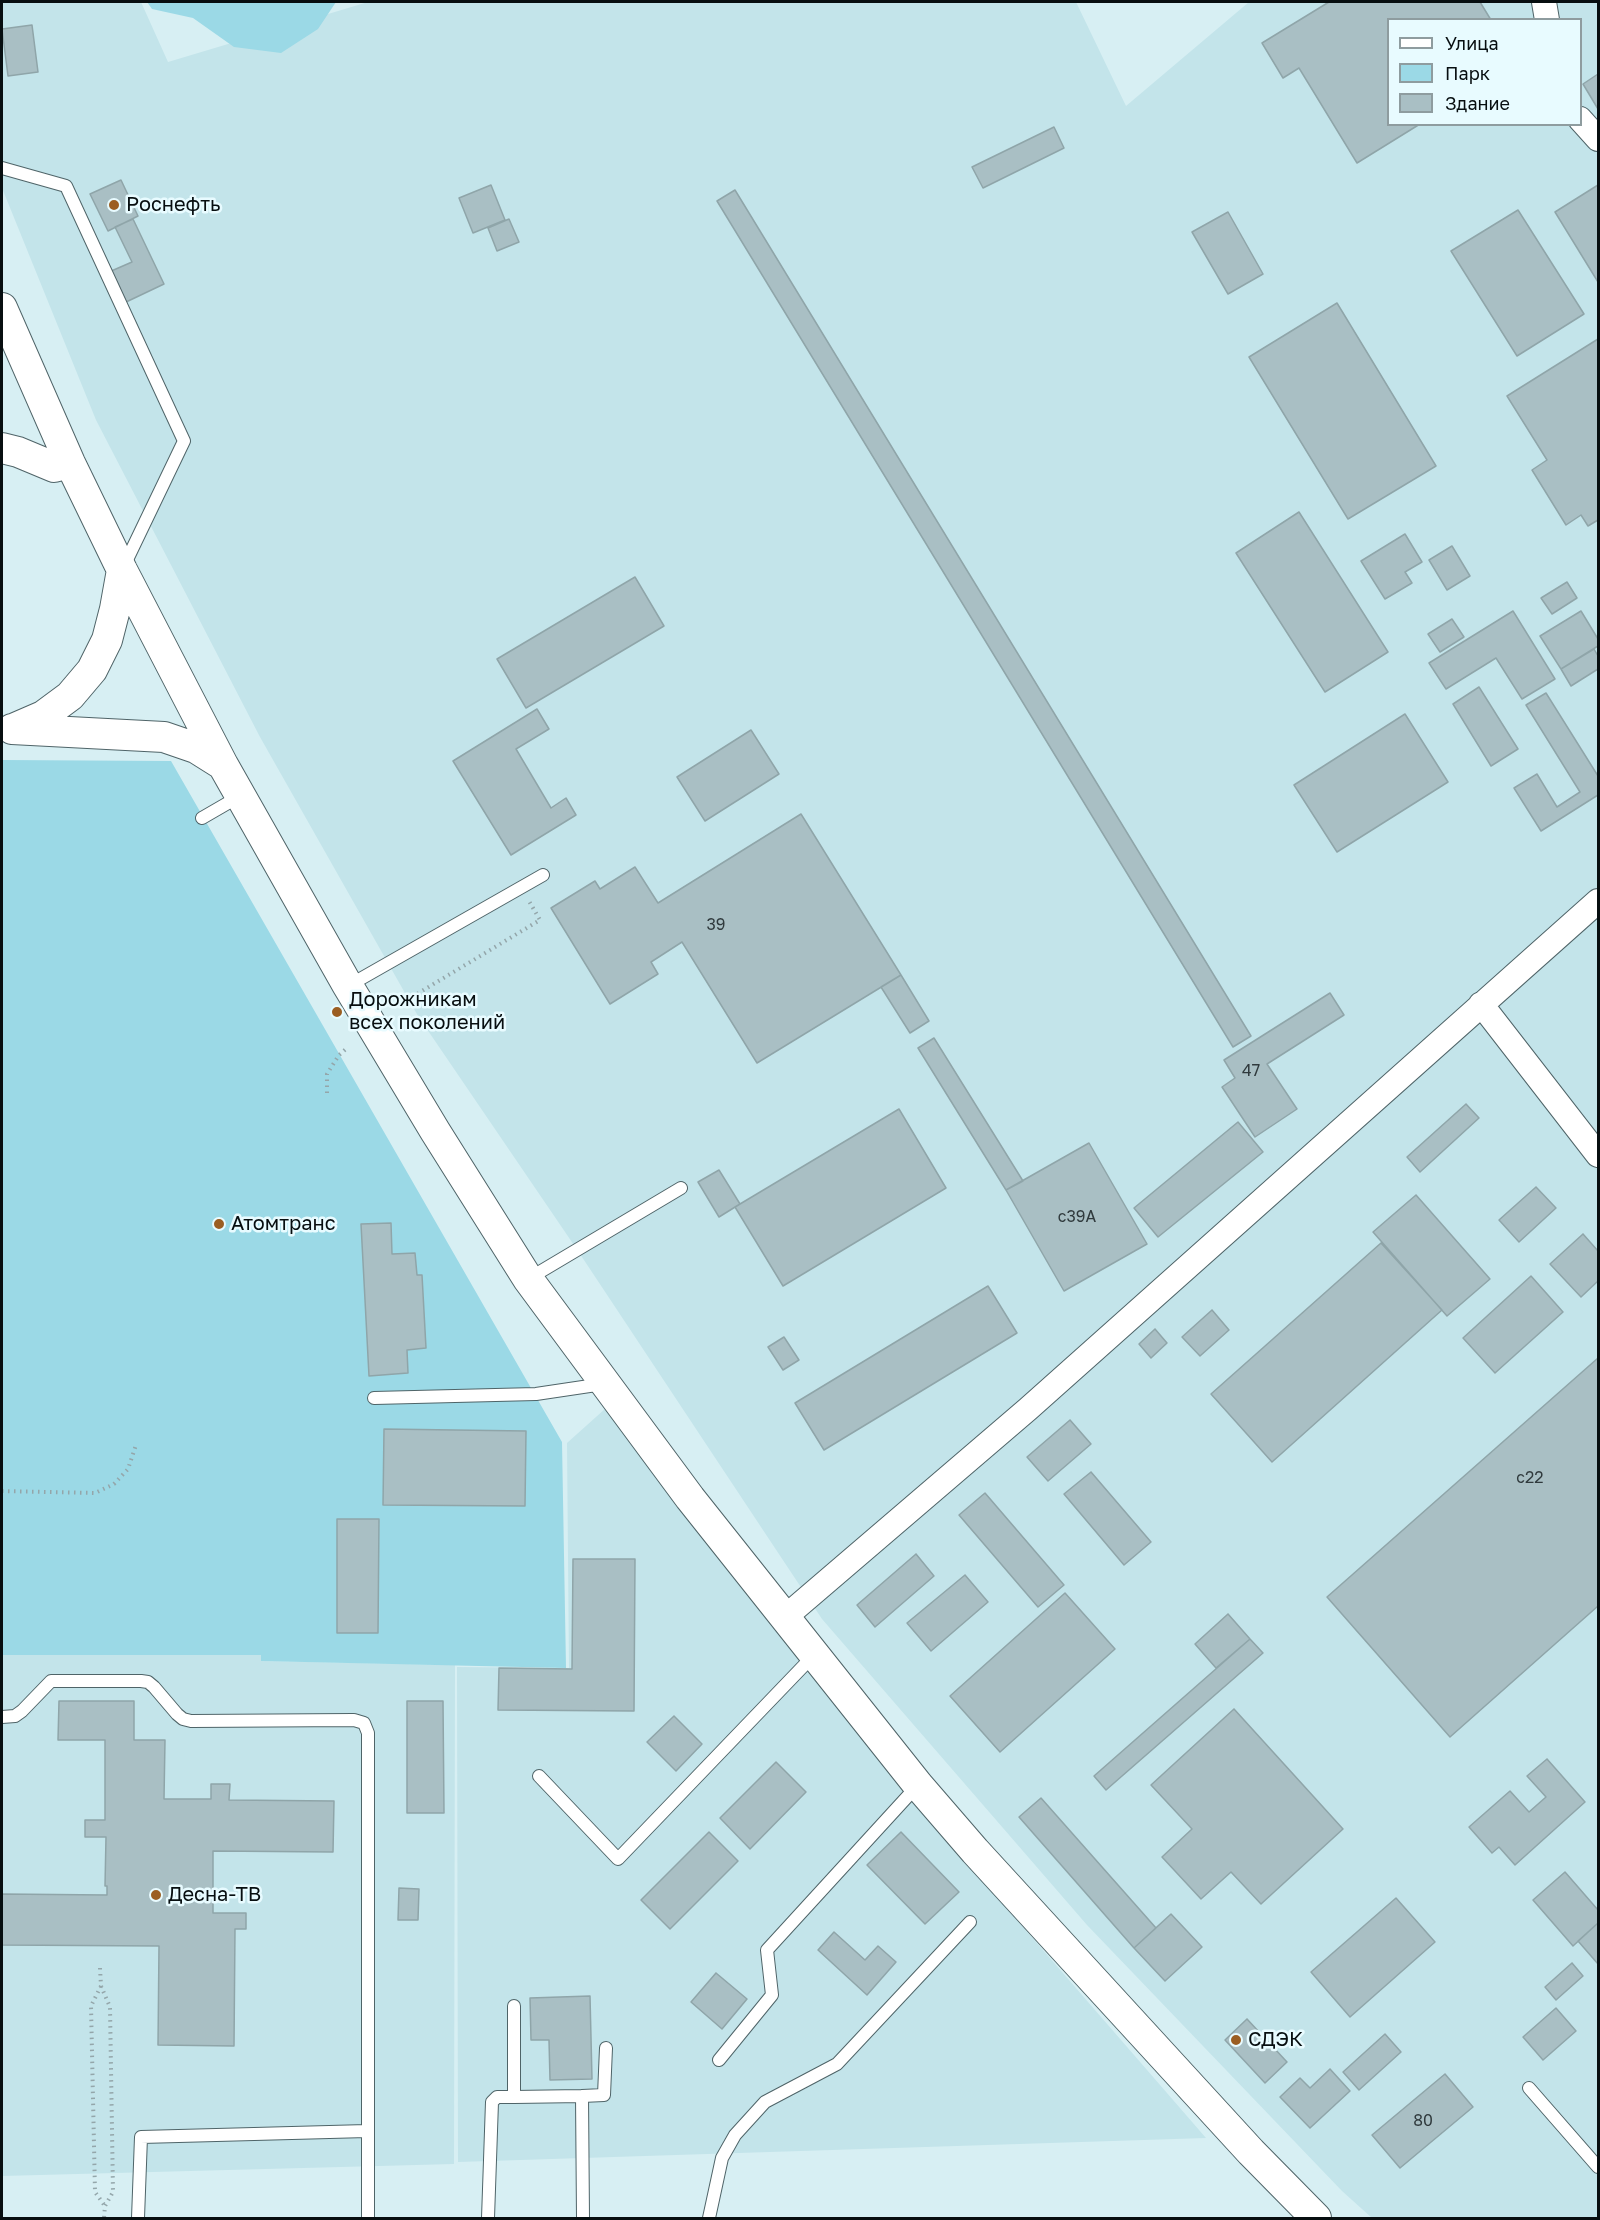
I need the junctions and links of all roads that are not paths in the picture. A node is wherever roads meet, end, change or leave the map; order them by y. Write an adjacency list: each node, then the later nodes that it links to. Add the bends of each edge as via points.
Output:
1 (1544, 2): 2 (street)
2 (1547, 18)
3 (1582, 120): 4 (street)
4 (1599, 139)
5 (2, 168): 9 (lane, via 66,186 184,441)
6 (5, 326): 8 (street)
7 (2, 448): 8 (street, via 54,467)
8 (70, 463): 9 (street)
9 (122, 570): 10 (street, via 107,640 92,670 70,696 43,716); 11 (street)
10 (7, 730): 11 (street, via 164,737 196,748)
11 (223, 765): 12 (street)
12 (240, 796): 13 (lane); 16 (street)
13 (202, 818)
14 (543, 875): 16 (lane)
15 (1599, 901): 17 (street)
16 (348, 986): 20 (street)
17 (1481, 1004): 18 (street); 23 (street, via 1028,1409)
18 (1599, 1155)
19 (681, 1188): 20 (lane)
20 (528, 1279): 21 (street)
21 (604, 1384): 22 (lane, via 536,1394); 23 (street)
22 (374, 1398)
23 (784, 1618): 24 (street)
24 (814, 1655): 26 (lane, via 618,1859); 27 (street)
25 (2, 1718): 35 (lane, via 22,1711 51,1681 141,1681 148,1682 177,1714 191,1721 364,1723 368,1733)
26 (539, 1776)
27 (918, 1785): 31 (lane, via 767,1950 772,1995); 37 (street)
28 (970, 1922): 42 (lane, via 837,2064 765,2103 735,2135 722,2158)
29 (514, 2006): 34 (lane)
30 (606, 2048): 33 (lane, via 604,2095)
31 (719, 2060)
32 (1529, 2088): 36 (lane)
33 (582, 2096): 34 (lane); 41 (lane)
34 (514, 2097): 40 (lane, via 497,2097 492,2102)
35 (368, 2131): 38 (lane, via 141,2137); 39 (lane)
36 (1599, 2167)
37 (1309, 2217)
38 (138, 2218)
39 (368, 2218)
40 (488, 2218)
41 (583, 2218)
42 (709, 2218)

